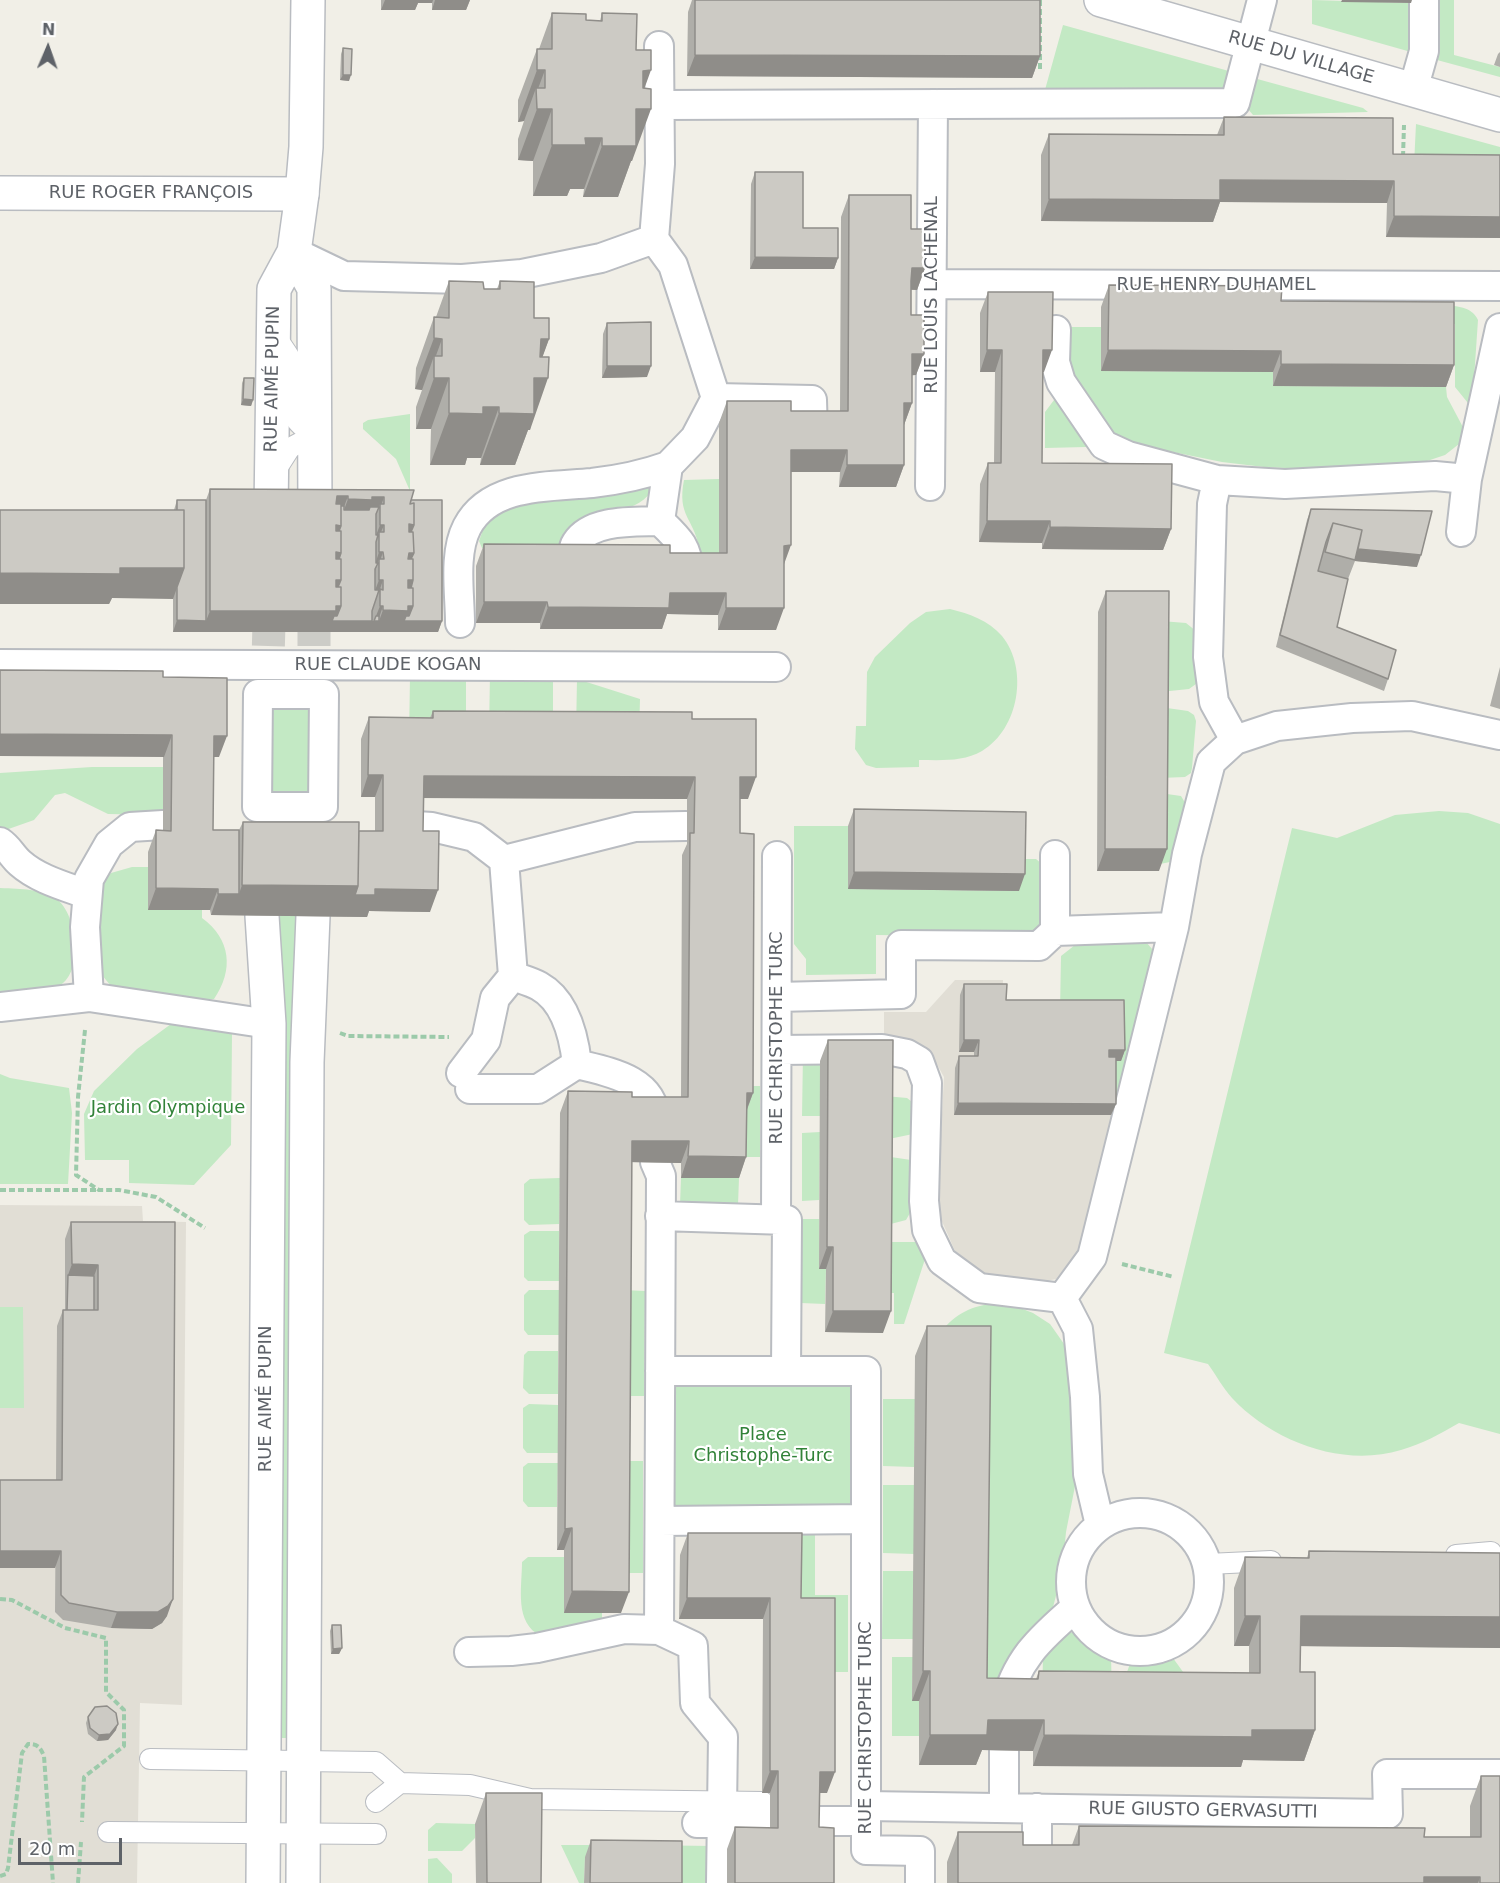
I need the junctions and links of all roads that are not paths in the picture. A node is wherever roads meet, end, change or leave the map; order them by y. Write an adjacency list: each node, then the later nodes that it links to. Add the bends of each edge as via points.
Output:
1 (308, 0): 12 (street, RUE AIMÉ PUPIN)
2 (1101, 0): 5 (street, RUE DU VILLAGE)
3 (1262, 0): 5 (street)
4 (1424, 0): 7 (street, via 1424,51)
5 (1251, 44): 7 (street, RUE DU VILLAGE); 8 (street, via 1235,103)
6 (659, 46): 9 (street)
7 (1413, 90): 10 (street, RUE DU VILLAGE)
8 (933, 104): 9 (street); 15 (street, RUE LOUIS LACHENAL)
9 (661, 105): 13 (street)
10 (1500, 115)
11 (0, 193): 12 (street, RUE ROGER FRANÇOIS)
12 (302, 194): 14 (street, RUE AIMÉ PUPIN)
13 (654, 239): 14 (street, via 601,258 522,274 462,279 344,276); 20 (street, via 673,265)
14 (294, 252): 19 (street, RUE AIMÉ PUPIN, via 274,289); 22 (street, via 314,288)
15 (932, 284): 16 (street, RUE HENRY DUHAMEL); 27 (street, RUE LOUIS LACHENAL)
16 (1500, 286)
17 (1500, 328): 25 (street)
18 (1056, 330): 26 (street, via 1055,362 1061,382 1104,444 1128,456)
19 (272, 331): 22 (lane, via 291,361 292,415); 24 (street, RUE AIMÉ PUPIN)
20 (716, 398): 21 (street, via 812,400); 23 (street, via 695,438)
21 (813, 433)
22 (314, 435): 24 (lane, via 290,448); 29 (street)
23 (668, 466): 30 (street); 34 (street, via 642,475 513,492 481,509 467,528 460,552)
24 (272, 477): 28 (street, RUE AIMÉ PUPIN)
25 (1467, 479): 26 (street, via 1435,476 1285,484); 31 (street)
26 (1217, 480): 38 (street, via 1212,504 1208,657 1214,702)
27 (930, 486)
28 (271, 511)
29 (315, 511)
30 (660, 521): 32 (street, via 623,523 587,531 574,545); 33 (street, via 681,541)
31 (1461, 532)
32 (573, 567)
33 (690, 575)
34 (460, 623)
35 (0, 663): 36 (street, RUE CLAUDE KOGAN)
36 (776, 667)
37 (1500, 735): 38 (street, via 1413,706 1352,718 1276,726)
38 (1235, 740): 49 (street, via 1211,762 1187,854)
39 (163, 825): 46 (street, via 130,826 109,844 89,879)
40 (416, 826): 45 (street, via 474,837)
41 (686, 826): 45 (street, via 635,827)
42 (0, 842): 46 (street, via 19,862 50,881)
43 (777, 855): 53 (street, RUE CHRISTOPHE TURC)
44 (1055, 855): 50 (street)
45 (504, 860): 51 (street)
46 (86, 894): 52 (street)
47 (262, 916): 55 (street, RUE AIMÉ PUPIN)
48 (313, 916): 79 (street)
49 (1174, 927): 50 (street); 62 (street, via 1092,1257)
50 (1055, 931): 53 (street, via 1040,946 901,945 901,994)
51 (513, 976): 57 (street, via 541,987 560,1006 575,1043); 57 (street, via 495,998 486,1040 466,1081 538,1089)
52 (89, 997): 54 (street); 55 (street)
53 (777, 997): 56 (street, RUE CHRISTOPHE TURC)
54 (0, 1007)
55 (268, 1024): 78 (street, RUE AIMÉ PUPIN)
56 (777, 1050): 61 (street, RUE CHRISTOPHE TURC); 62 (street, via 882,1048 919,1061 927,1083 927,1230 942,1261 979,1288)
57 (577, 1064): 58 (street, via 612,1072 647,1091 655,1105)
58 (655, 1119)
59 (655, 1162): 60 (street, via 661,1176)
60 (660, 1216): 61 (street); 63 (street)
61 (776, 1220): 64 (street, via 787,1220)
62 (1062, 1298): 67 (street, via 1078,1329 1088,1474)
63 (660, 1371): 64 (street, RUE CHRISTOPHE TURC); 66 (street)
64 (786, 1371): 65 (street, RUE CHRISTOPHE TURC, via 866,1371)
65 (866, 1519): 66 (street); 86 (street, RUE CHRISTOPHE TURC)
66 (660, 1521): 73 (street)
67 (1100, 1525): 71 (street, via 1120,1515 1142,1512 1164,1516 1184,1527); 72 (street, via 1083,1542 1073,1562 1070,1586)
68 (1491, 1552): 69 (lane)
69 (1437, 1557)
70 (1288, 1561): 71 (lane)
71 (1208, 1564): 72 (street, via 1210,1587 1204,1610 1191,1629 1173,1644 1150,1651 1127,1651 1106,1642 1088,1627)
72 (1075, 1608): 75 (street, via 1023,1659 1009,1686)
73 (659, 1630): 74 (street, via 624,1629 537,1648); 87 (street, via 693,1646 695,1703 723,1737)
74 (470, 1652)
75 (1004, 1709)
76 (1004, 1751): 83 (street)
77 (150, 1759): 78 (lane)
78 (264, 1761): 79 (lane); 90 (street, RUE AIMÉ PUPIN)
79 (303, 1761): 81 (lane, via 376,1762); 91 (street)
80 (1500, 1774): 84 (street, RUE GIUSTO GERVASUTTI, via 1387,1774 1388,1814)
81 (400, 1783): 82 (lane); 87 (lane, via 470,1785 530,1799)
82 (376, 1802)
83 (1004, 1808): 84 (street, RUE GIUSTO GERVASUTTI); 86 (street, RUE GIUSTO GERVASUTTI)
84 (1037, 1808): 93 (street)
85 (767, 1812): 87 (street)
86 (866, 1813): 88 (street, RUE GIUSTO GERVASUTTI); 97 (street, RUE CHRISTOPHE TURC, via 866,1850 920,1851)
87 (714, 1816): 96 (street)
88 (812, 1821)
89 (108, 1833): 90 (lane)
90 (264, 1833): 91 (lane); 94 (street, RUE AIMÉ PUPIN)
91 (303, 1834): 92 (lane); 95 (street)
92 (376, 1834)
93 (1037, 1876)
94 (264, 1883)
95 (303, 1883)
96 (721, 1883)
97 (920, 1883)

